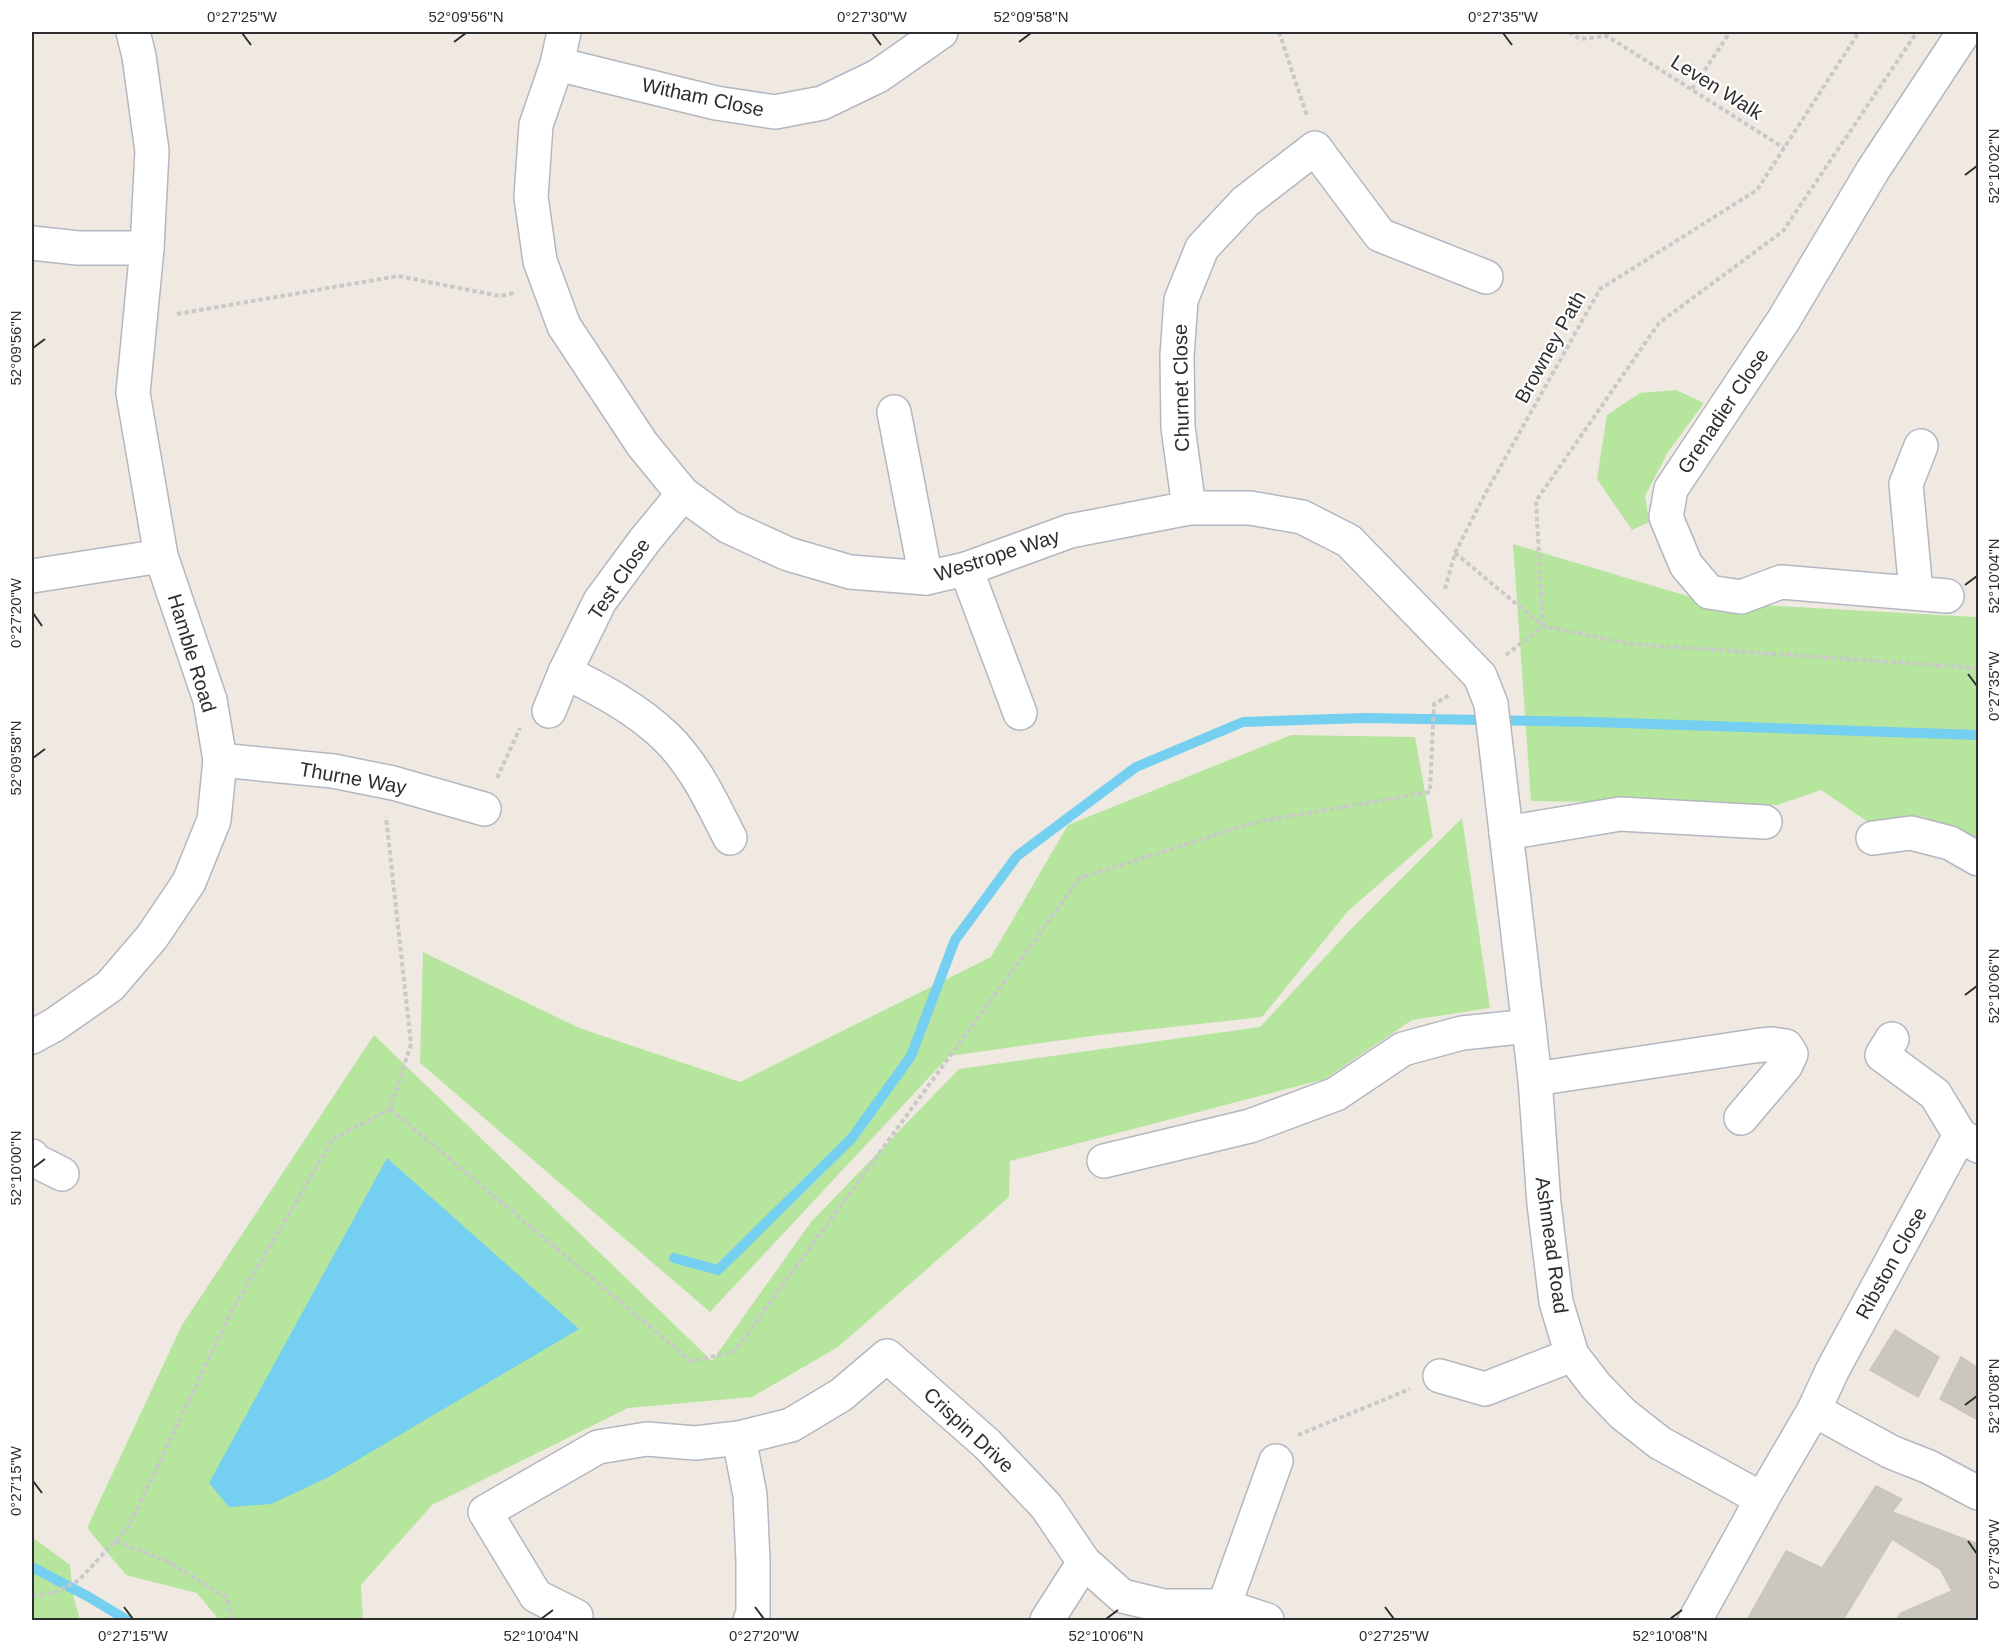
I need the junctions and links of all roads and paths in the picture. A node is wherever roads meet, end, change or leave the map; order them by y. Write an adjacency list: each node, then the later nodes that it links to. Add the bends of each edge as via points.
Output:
1 (133, 32): 17 (street, Hamble Road, via 152,151)
2 (564, 32): 12 (street, Westrope Way)
3 (939, 32): 12 (street, Witham Close, via 878,76 822,103 775,112 716,103)
4 (1279, 32): 14 (path)
5 (1569, 32): 11 (path)
6 (1585, 32): 11 (path)
7 (1730, 32): 13 (path)
8 (1859, 32): 15 (path, Browney Path)
9 (1917, 32): 30 (path, via 1783,231 1659,323 1536,501)
10 (1964, 32): 22 (street, Grenadier Close, via 1873,170 1783,321 1671,489 1666,517 1686,565 1709,592 1740,597 1781,582 1931,594 1906,484)
11 (1580, 39): 13 (path, Leven Walk, via 1607,36)
12 (557, 64): 19 (street, Westrope Way, via 536,125 531,197 540,261)
13 (1692, 89): 15 (path, Leven Walk)
14 (1315, 148): 18 (street, via 1380,235); 24 (street, Churnet Close, via 1245,202 1202,248 1181,300 1178,428)
15 (1784, 148): 25 (path, Browney Path, via 1757,190 1600,289)
16 (32, 243): 17 (street)
17 (147, 248): 20 (street, Hamble Road)
18 (1486, 277)
19 (549, 284): 20 (path, via 500,296 398,276); 23 (street, Westrope Way, via 564,326 642,444)
20 (140, 320): 26 (street, Hamble Road, via 133,393)
21 (894, 412): 29 (street)
22 (1921, 446)
23 (683, 494): 29 (street, Westrope Way, via 729,527 788,554 850,572); 33 (street, Test Close, via 600,601)
24 (1189, 508): 27 (street, Westrope Way, via 1070,531); 31 (street, Westrope Way, via 1250,508 1302,517 1349,541)
25 (1455, 553): 30 (path); 31 (path, Browney Path)
26 (161, 556): 28 (street); 38 (street, Hamble Road, via 210,700)
27 (966, 569): 29 (street, Westrope Way); 37 (street)
28 (32, 576)
29 (926, 578)
30 (1543, 626): 32 (path, via 1632,644); 34 (path)
31 (1435, 629): 34 (street)
32 (1978, 668)
33 (565, 672): 36 (street, Test Close); 43 (street, via 617,699 666,737 701,781)
34 (1485, 690): 42 (street, Ashmead Road)
35 (1434, 704): 50 (path, via 1430,792 1257,822 1080,878 734,1352 691,1361)
36 (549, 711): 40 (path, via 529,709)
37 (1020, 713)
38 (220, 760): 39 (street, Thurne Way, via 333,771); 47 (street, Hamble Road, via 214,820 189,882 152,937 110,986)
39 (393, 783): 40 (street, Thurne Way); 50 (path, via 385,810 411,1044)
40 (484, 809)
41 (1766, 822): 42 (street, via 1620,814)
42 (1506, 833): 46 (street, Ashmead Road)
43 (730, 838)
44 (1873, 838): 45 (street, via 1911,832 1950,843)
45 (1978, 859)
46 (1529, 1026): 49 (street, Ashmead Road); 54 (street, via 1462,1033 1403,1049 1336,1094 1250,1126)
47 (32, 1037)
48 (1892, 1039): 52 (street, via 1882,1055 1935,1094)
49 (1534, 1079): 51 (street, via 1754,1046 1786,1046 1791,1054 1786,1065); 56 (street, Ashmead Road, via 1556,1302)
50 (390, 1109): 63 (path, via 333,1139 230,1314 129,1526)
51 (1741, 1118)
52 (1969, 1141): 58 (street, Ribston Close, via 1832,1371)
53 (32, 1160): 55 (street)
54 (1104, 1161)
55 (62, 1174)
56 (1572, 1355): 57 (street, via 1485,1389); 62 (street, Ashmead Road, via 1623,1414 1660,1443)
57 (1440, 1376): 60 (path, via 1300,1433)
58 (1814, 1410): 61 (street); 62 (street)
59 (739, 1438): 64 (street, Crispin Drive, via 791,1425 841,1395 887,1356 1024,1482 1046,1506); 67 (street, Crispin Drive, via 695,1443 647,1439 598,1447 485,1512 536,1596); 69 (street, via 750,1495)
60 (1276, 1461): 66 (street)
61 (1978, 1493)
62 (1762, 1499): 72 (street)
63 (116, 1540): 65 (path, via 79,1580 56,1592); 68 (path, via 169,1562 227,1598)
64 (1084, 1562): 66 (street, Crispin Drive, via 1122,1596 1164,1606); 70 (street)
65 (32, 1596)
66 (1224, 1606): 71 (street, Crispin Drive)
67 (576, 1616)
68 (233, 1620)
69 (750, 1620)
70 (1047, 1620)
71 (1267, 1620)
72 (1695, 1620)

